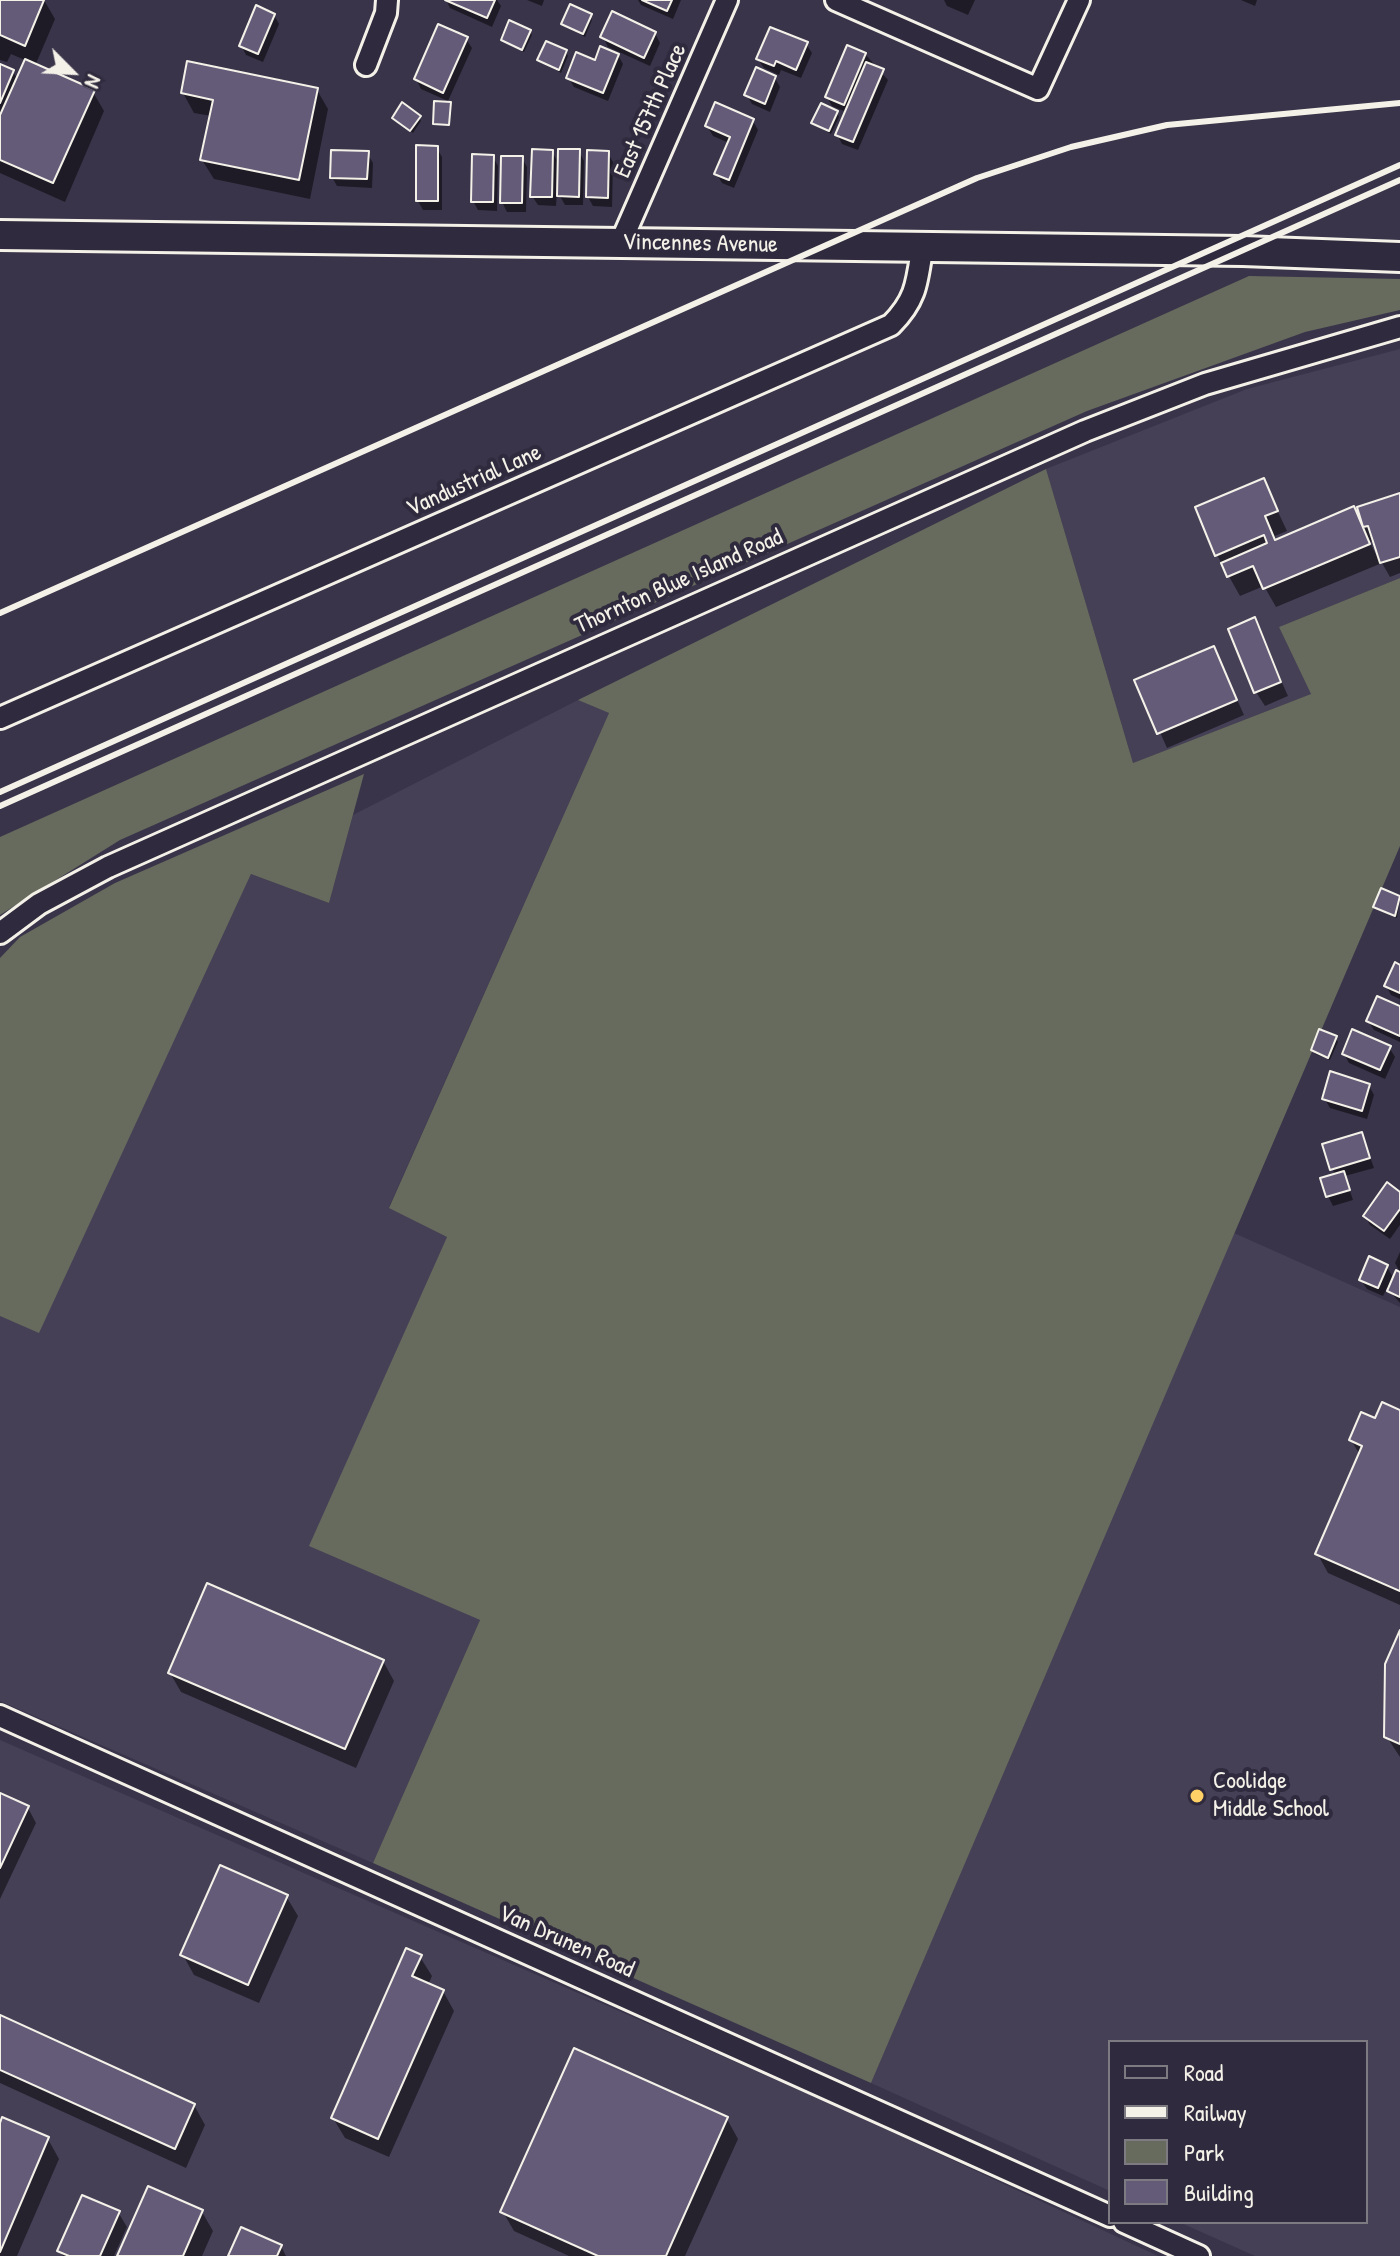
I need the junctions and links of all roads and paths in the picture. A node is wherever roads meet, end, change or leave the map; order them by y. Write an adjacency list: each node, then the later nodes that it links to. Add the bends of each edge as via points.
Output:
1 (387, 0): 5 (street)
2 (727, 0): 7 (street, East 157th Place)
3 (836, 0): 4 (street, via 1038,89)
4 (1079, 0)
5 (366, 65)
6 (0, 235): 7 (street, Vincennes Avenue)
7 (621, 242): 8 (street, Vincennes Avenue)
8 (922, 249): 9 (street, Vincennes Avenue); 11 (street, Vandustrial Lane, via 908,307 891,325)
9 (1400, 257)
10 (1400, 327): 12 (street, Thornton Blue Island Road, via 1205,384 962,484 108,867 39,904)
11 (0, 718)
12 (0, 933)
13 (0, 1716): 14 (street, Van Drunen Road)
14 (1108, 2215)
15 (1128, 2224): 16 (street)
16 (1199, 2256)

